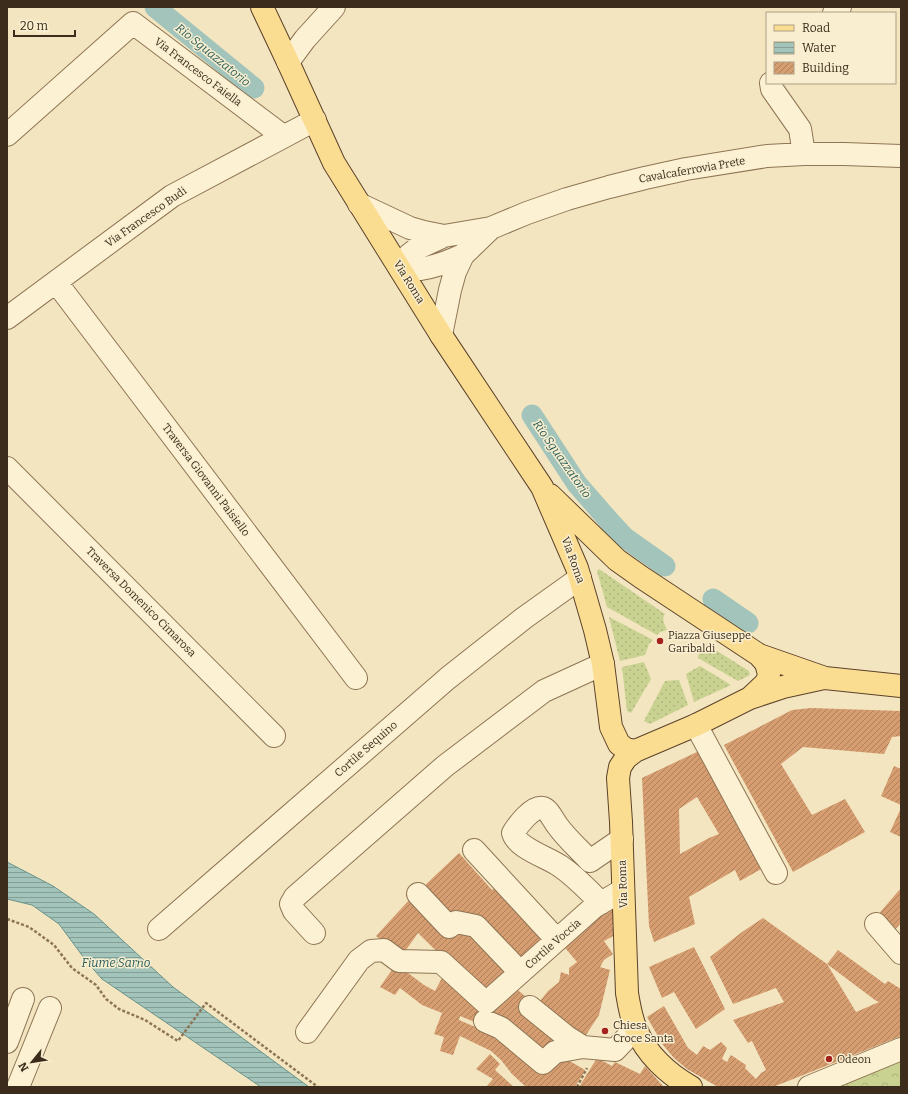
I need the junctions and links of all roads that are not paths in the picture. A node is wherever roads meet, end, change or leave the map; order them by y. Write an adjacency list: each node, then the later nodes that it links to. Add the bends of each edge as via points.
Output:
1 (262, 7): 4 (main road, Via Roma)
2 (334, 7): 4 (street)
3 (129, 15): 7 (street, Via Francesco Faiella); 8 (street, Via Francesco Faiella)
4 (288, 62): 6 (main road, Via Roma)
5 (771, 84): 9 (street, via 800,129)
6 (315, 120): 8 (street, Via Francesco Budi); 11 (main road, Via Roma, via 334,163)
7 (7, 135)
8 (283, 136): 16 (street, Via Francesco Budi, via 172,196)
9 (804, 154): 10 (street, Cavalcaferrovia Prete); 12 (street, Cavalcaferrovia Prete, via 767,156 686,169 609,186 527,213)
10 (901, 156)
11 (359, 204): 13 (street, Cavalcaferrovia Prete, via 410,228); 15 (main road, Via Roma)
12 (491, 228): 13 (street, Cavalcaferrovia Prete); 14 (street, Cavalcaferrovia Prete)
13 (444, 236): 15 (street, Cavalcaferrovia Prete, via 418,248 409,255)
14 (463, 254): 15 (street, Cavalcaferrovia Prete, via 420,269); 18 (street, Cavalcaferrovia Prete, via 450,290)
15 (400, 268): 18 (main road, Via Roma)
16 (56, 282): 17 (street, Via Francesco Budi); 25 (street, Traversa Giovanni Paisiello)
17 (7, 318)
18 (441, 335): 20 (main road, Via Roma)
19 (7, 468): 30 (street, Traversa Domenico Cimarosa)
20 (542, 487): 21 (main road); 22 (main road, Via Roma)
21 (617, 560): 22 (main road, via 603,554 588,555 582,560); 23 (main road)
22 (579, 573): 24 (main road, Via Roma); 39 (street, Cortile Sequino, via 448,678)
23 (759, 655): 26 (main road); 28 (main road, via 766,663 769,674 767,682)
24 (603, 664): 31 (main road, Via Roma, via 611,727 619,744); 40 (street, via 544,691 445,766 295,897 292,904 294,911)
25 (356, 678)
26 (825, 678): 27 (main road); 28 (main road, via 783,687)
27 (901, 686)
28 (750, 698): 29 (main road)
29 (696, 724): 31 (main road); 34 (street)
30 (274, 736)
31 (635, 751): 32 (main road, Via Roma, via 626,758 618,778)
32 (622, 839): 35 (main road, Via Roma); 37 (street, via 590,861 544,808 532,811 513,833 518,842 560,866)
33 (474, 850): 41 (street)
34 (776, 873)
35 (623, 890): 37 (street, Cortile Voccia); 48 (main road, Via Roma, via 627,993)
36 (418, 894): 43 (street, via 449,927 456,922 476,926)
37 (601, 903): 41 (street, Cortile Voccia)
38 (876, 924): 42 (street)
39 (160, 929)
40 (314, 933)
41 (557, 940): 43 (street, Cortile Voccia)
42 (901, 953)
43 (520, 972): 47 (street, Cortile Voccia)
44 (23, 999): 50 (street)
45 (530, 1007): 51 (street)
46 (50, 1008): 53 (street)
47 (486, 1012): 49 (street, via 441,962 399,961 384,950 371,951 359,960); 51 (street, via 543,1063 555,1052)
48 (635, 1029): 51 (street, via 615,1050); 54 (main road, Via Roma, via 658,1062)
49 (307, 1032)
50 (7, 1042)
51 (583, 1047)
52 (901, 1049): 55 (street)
53 (18, 1087)
54 (691, 1087)
55 (809, 1087)

